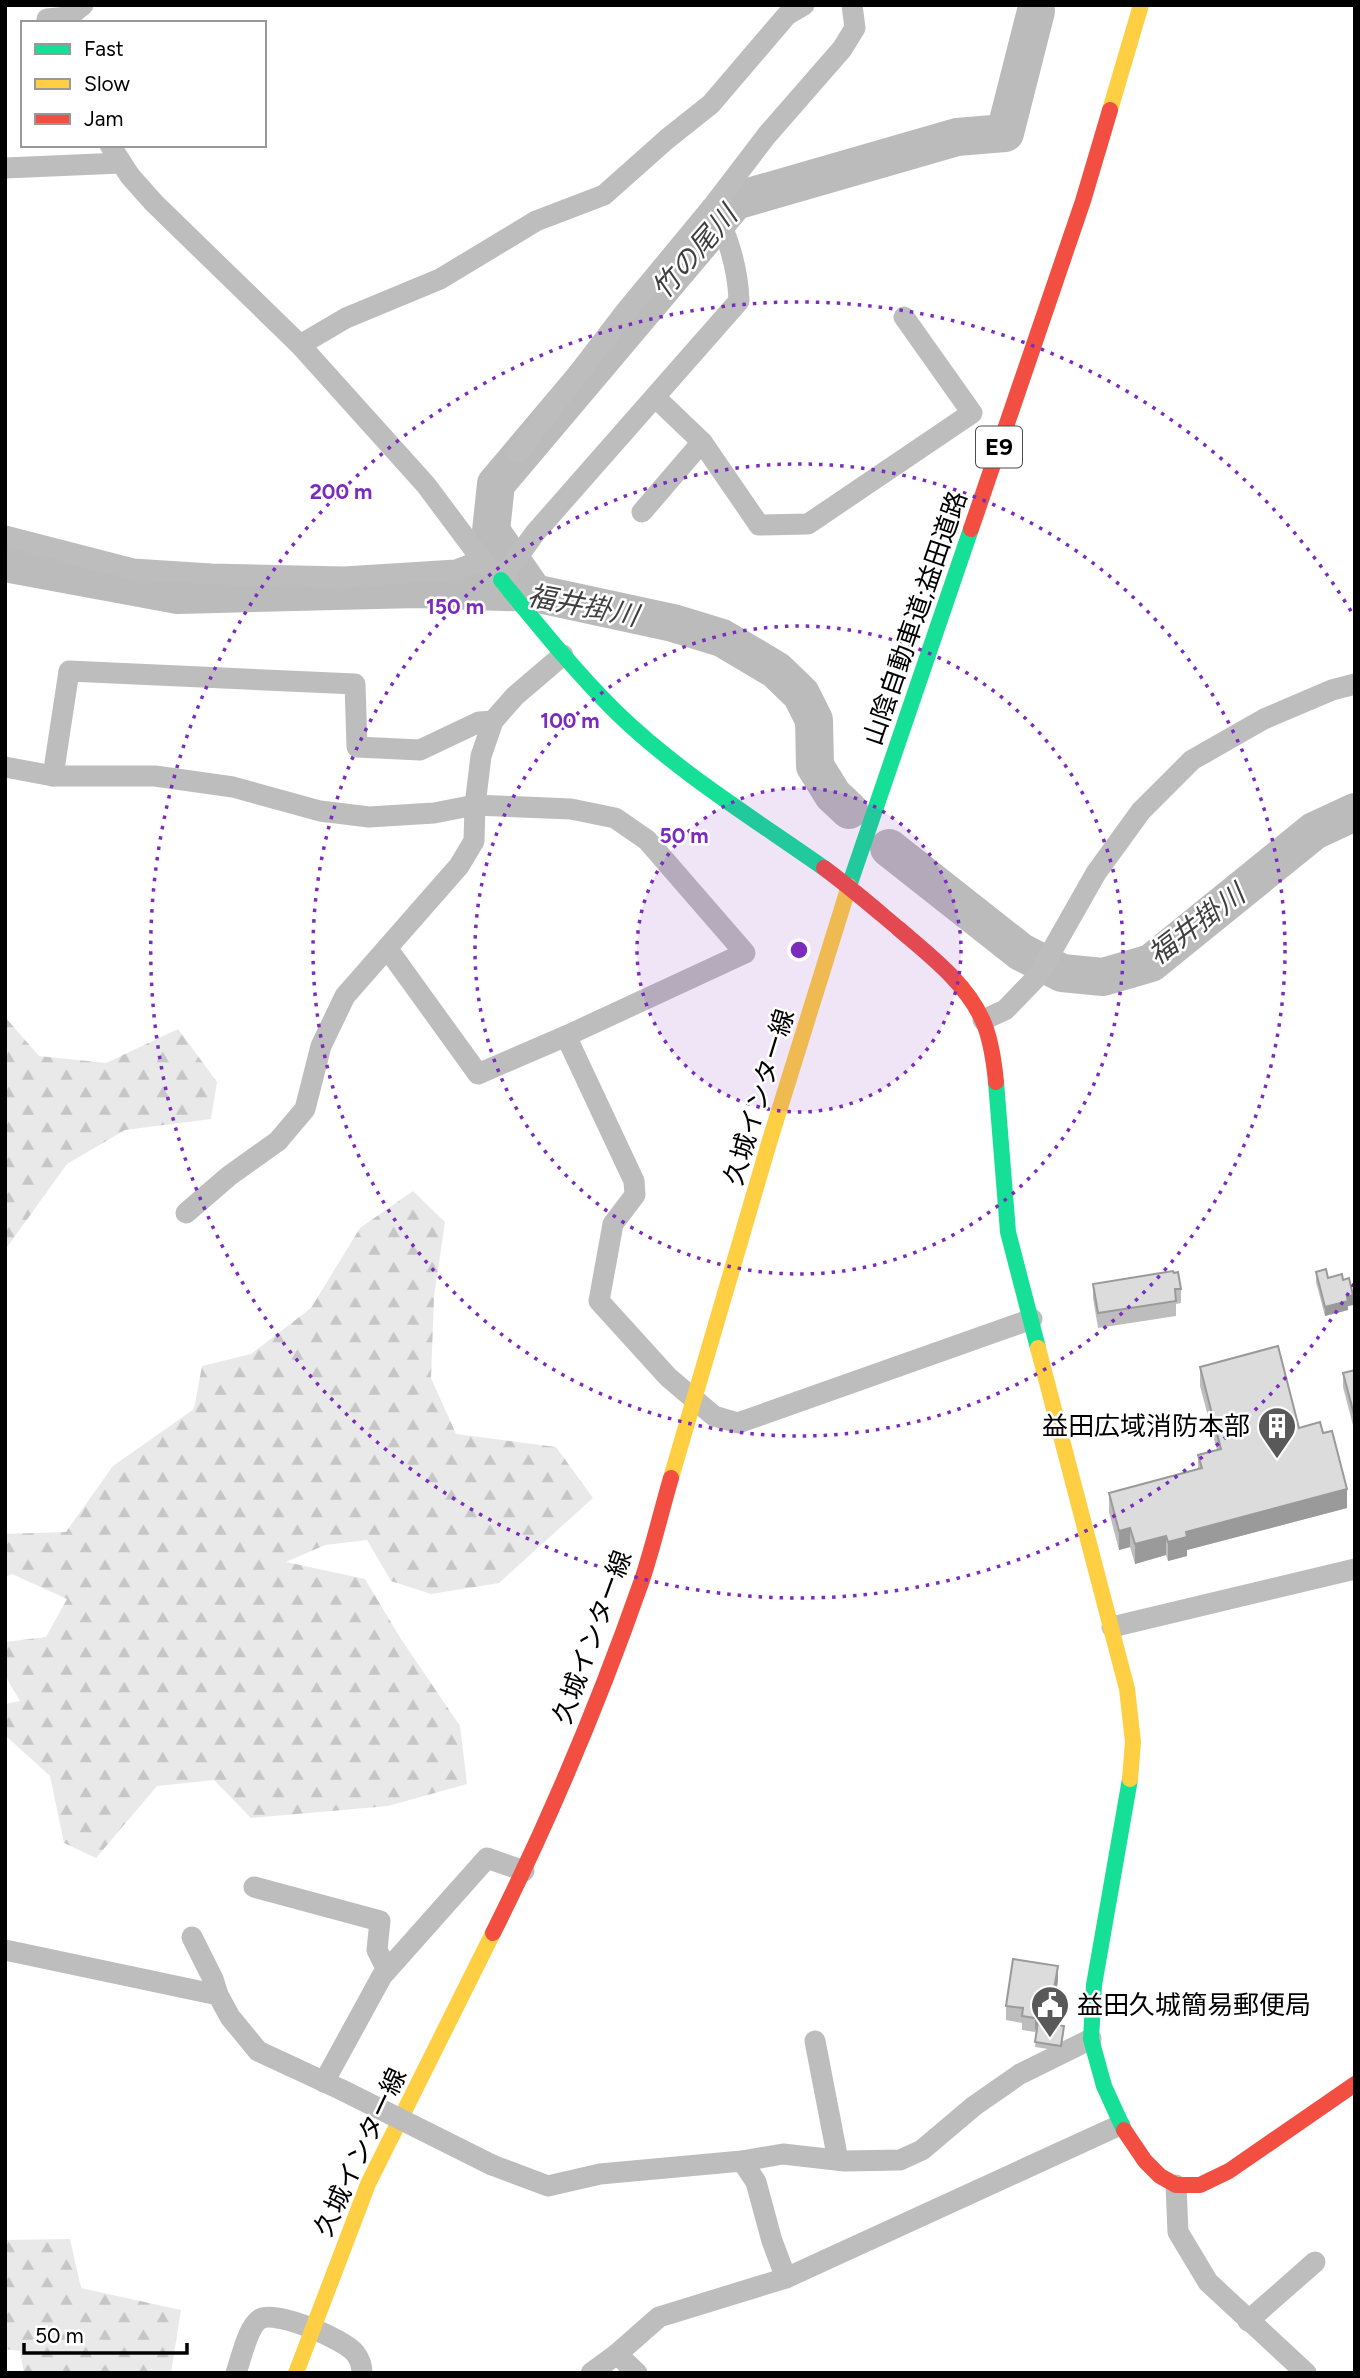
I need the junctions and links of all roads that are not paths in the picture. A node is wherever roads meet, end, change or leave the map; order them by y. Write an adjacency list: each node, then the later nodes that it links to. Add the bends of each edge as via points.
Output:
1 (83, 5): 5 (street, via 68,17)
2 (804, 5): 10 (street, via 787,15 711,104 604,195 536,221 440,279 346,318)
3 (852, 5): 8 (street, via 855,28 842,49)
4 (1141, 5): 24 (main road, 山陰自動車道;益田道路 / E9, via 1083,201)
5 (47, 16)
6 (115, 154): 7 (street); 10 (street, via 154,203)
7 (5, 168)
8 (712, 207): 11 (street, via 738,278 739,301); 13 (street)
9 (904, 317): 12 (street, via 972,412 808,524 759,525)
10 (300, 345): 16 (street, via 426,485)
11 (655, 397): 12 (street); 17 (street, via 535,533)
12 (702, 442): 14 (street)
13 (518, 453)
14 (642, 512)
15 (5, 536): 16 (street, via 133,569 211,574 344,577 456,570)
16 (482, 560): 17 (street)
17 (501, 580): 18 (main road)
18 (563, 655): 20 (street); 24 (main road, via 615,711 679,766)
19 (1355, 684): 26 (street, via 1264,719 1192,760 1141,811 1096,873 1037,977 1005,1010)
20 (493, 721): 22 (street, via 479,722 421,750 357,747 355,684 69,671); 23 (street, via 481,756)
21 (5, 767): 22 (street)
22 (53, 776): 23 (street, via 155,776 369,817 434,813)
23 (475, 804): 25 (street, via 474,841 459,866); 27 (street, via 571,809 614,818 647,840 746,953)
24 (849, 886): 26 (main road, via 934,959 966,992); 30 (main road, 久城インター線)
25 (387, 948): 27 (street, via 478,1074); 28 (street, via 345,996 321,1046 304,1109 278,1142)
26 (982, 1020): 29 (main road, via 994,1066 1008,1232)
27 (566, 1036): 30 (street, via 634,1181 635,1195 613,1224 599,1301 668,1377)
28 (186, 1213)
29 (1032, 1319): 30 (street, via 738,1423 714,1416); 32 (main road)
30 (695, 1399): 33 (main road, 久城インター線, via 642,1578 590,1717)
31 (1355, 1569): 32 (street)
32 (1112, 1627): 39 (main road, via 1127,1689 1133,1742 1128,1799 1094,1985)
33 (524, 1871): 37 (street, via 487,1858); 50 (main road, 久城インター線, via 368,2184)
34 (254, 1887): 37 (street, via 380,1921 377,1950)
35 (192, 1937): 38 (street)
36 (5, 1950): 38 (street)
37 (387, 1970): 42 (street)
38 (218, 1995): 42 (street, via 258,2051)
39 (1091, 2039): 43 (main road); 44 (street, via 1020,2074 922,2150 900,2160)
40 (815, 2041): 44 (street)
41 (1355, 2084): 46 (main road, via 1229,2172 1200,2185)
42 (333, 2086): 45 (street, bridge, via 492,2165 548,2186 600,2174)
43 (1120, 2125): 46 (main road, via 1145,2161); 48 (street)
44 (838, 2160): 45 (street, via 783,2154)
45 (742, 2161): 48 (street, via 756,2182)
46 (1176, 2185): 49 (street, via 1178,2232 1209,2282)
47 (1315, 2262): 49 (street)
48 (786, 2278): 51 (street, via 659,2317)
49 (1248, 2320): 57 (street)
50 (312, 2328): 52 (street, via 268,2316 259,2319 252,2326); 53 (main road, 久城インター線); 54 (street, via 349,2347)
51 (617, 2354): 55 (street); 56 (street)
52 (236, 2373)
53 (296, 2373)
54 (362, 2373)
55 (591, 2373)
56 (637, 2373)
57 (1306, 2373)

